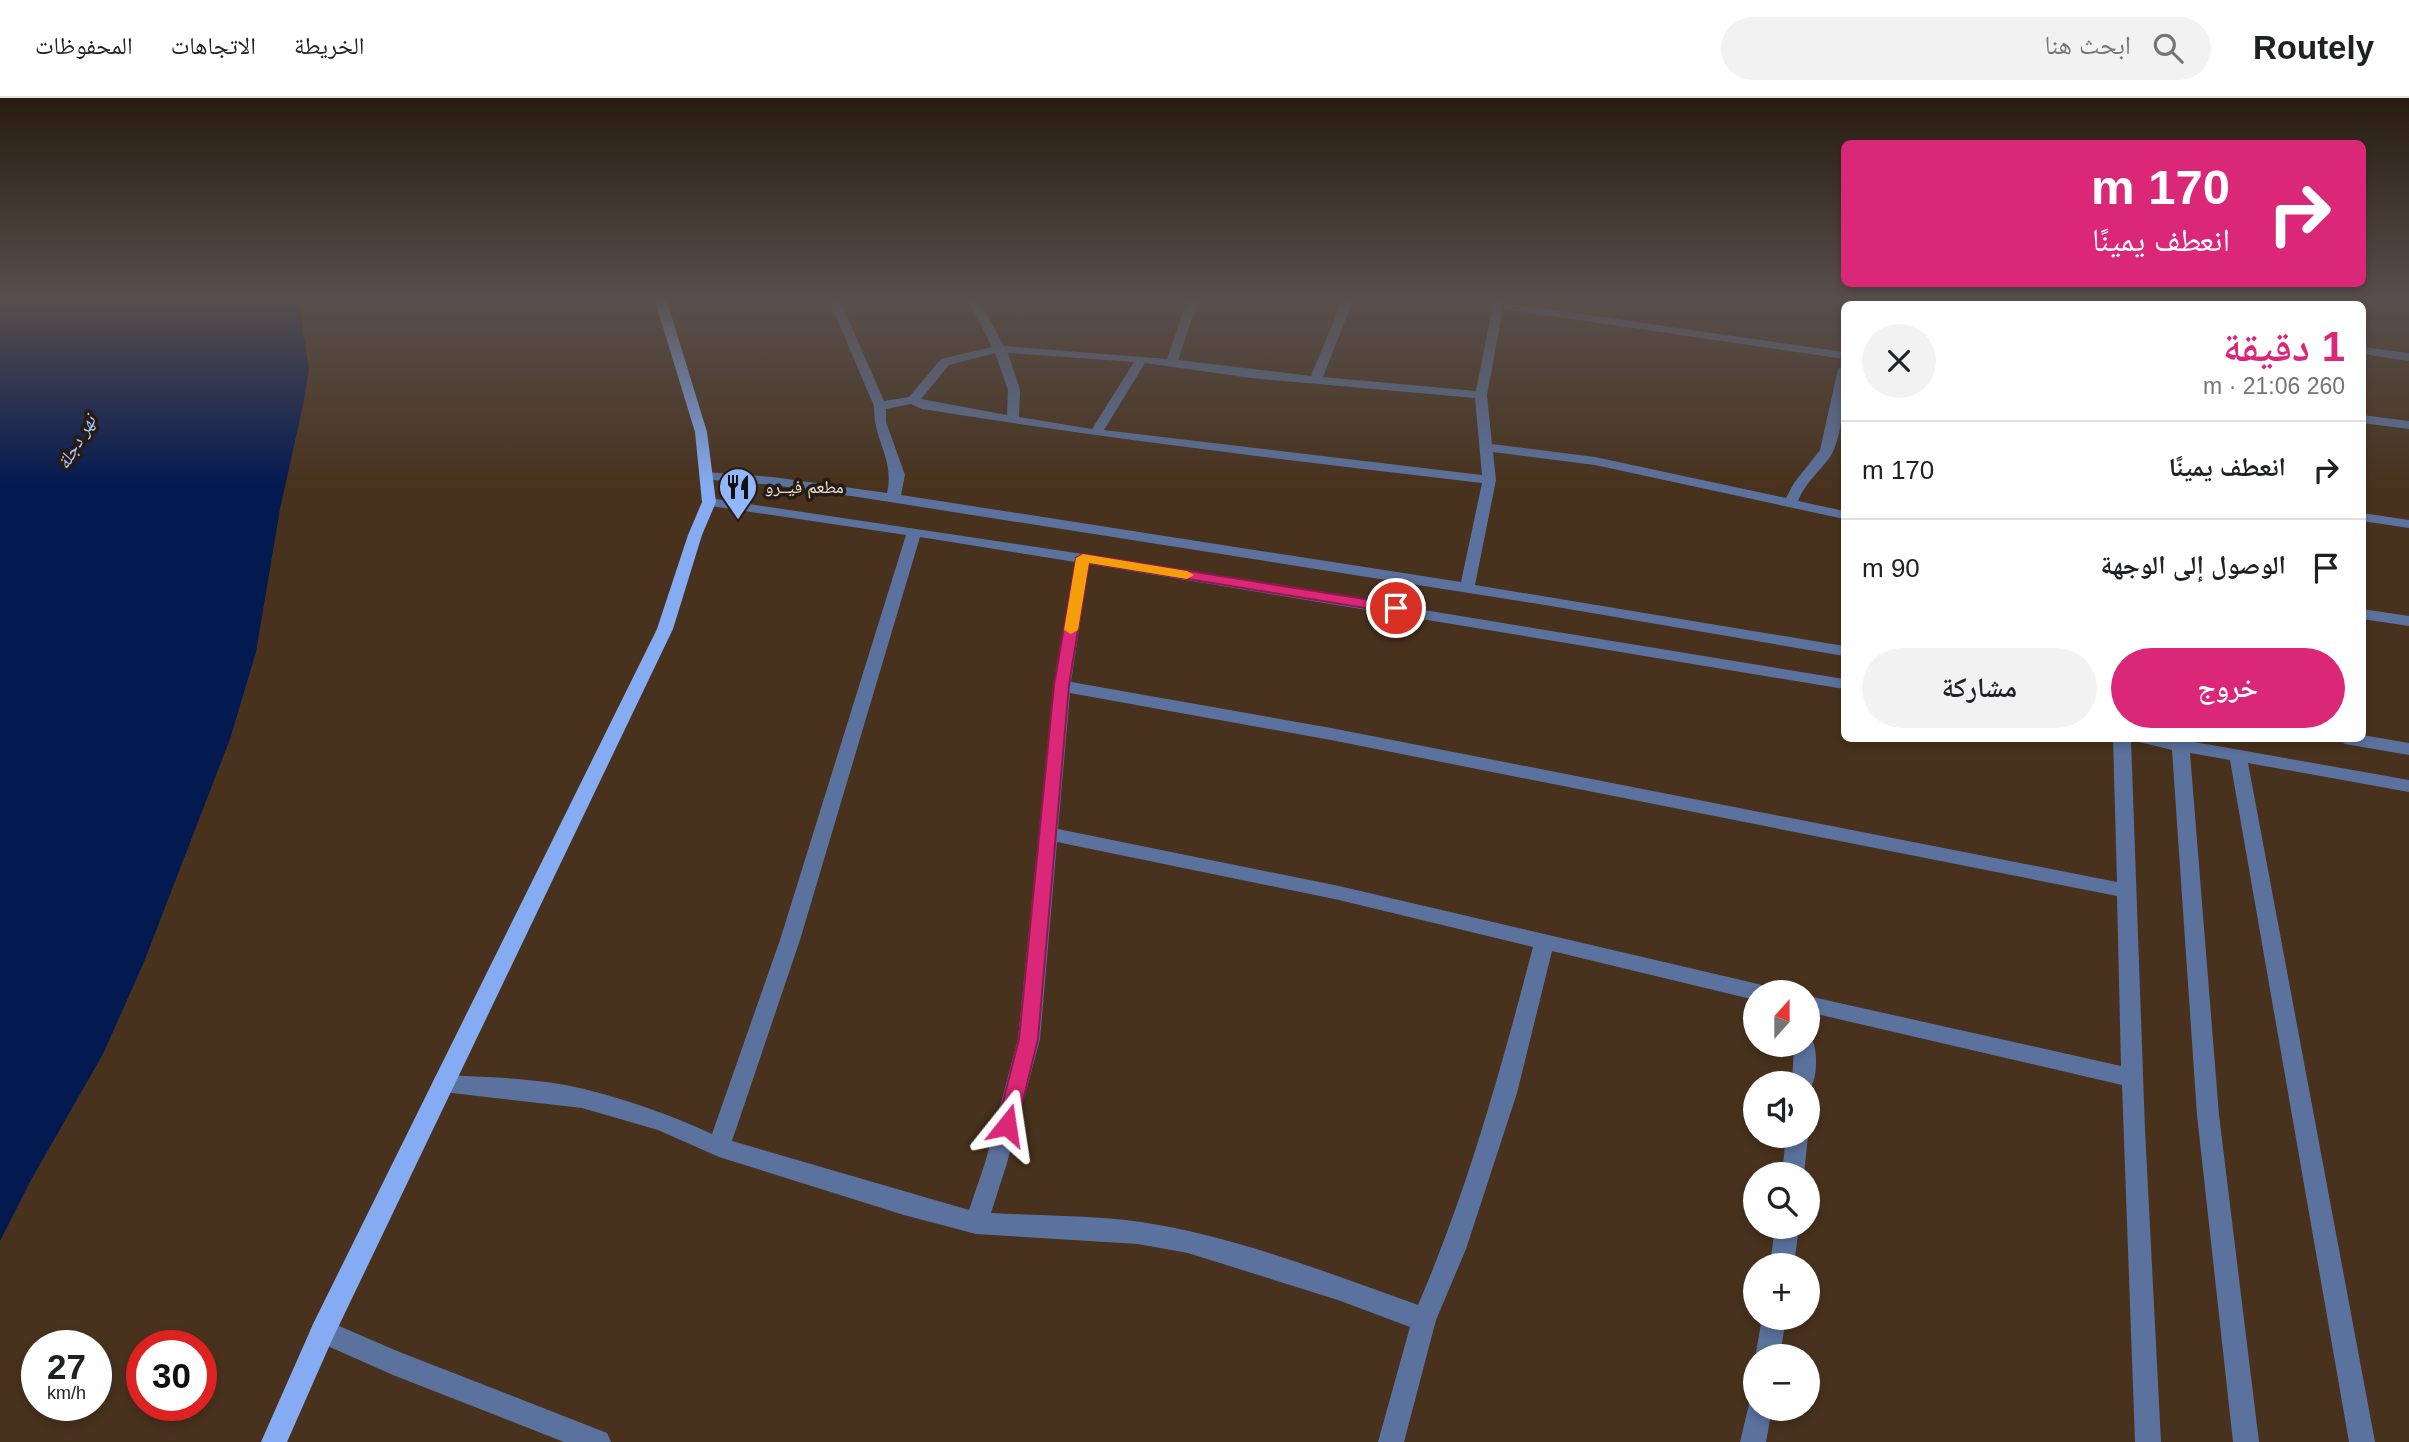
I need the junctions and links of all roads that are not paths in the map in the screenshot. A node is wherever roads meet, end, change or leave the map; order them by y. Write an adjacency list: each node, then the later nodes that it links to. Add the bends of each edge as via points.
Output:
1 (1141, 360): 18 (street)
2 (679, 361): 22 (main road, via 701,432)
3 (860, 361): 14 (street)
4 (950, 361): 13 (street, via 933,373)
5 (1003, 361): 16 (street, via 1016,398)
6 (1148, 361): 9 (street)
7 (1323, 361): 10 (street)
8 (1488, 361): 12 (street)
9 (1171, 363): 10 (street)
10 (1316, 379): 12 (street)
11 (1841, 383): 20 (street)
12 (1481, 395): 19 (street)
13 (913, 400): 14 (street); 16 (street)
14 (880, 406): 24 (street, via 880,422 898,475)
15 (2366, 420): 17 (street)
16 (1012, 421): 18 (street)
17 (2409, 425)
18 (1096, 433): 23 (street)
19 (1487, 447): 23 (street); 26 (street, via 1595,461)
20 (1827, 450): 21 (street); 26 (street, via 1796,486)
21 (1841, 453)
22 (705, 476): 24 (street); 25 (main road)
23 (1489, 480): 32 (street)
24 (893, 499): 32 (street)
25 (709, 502): 30 (street); 50 (main road, via 665,629)
26 (1791, 502): 27 (street)
27 (1841, 514)
28 (2366, 518): 29 (street)
29 (2409, 524)
30 (914, 532): 31 (street); 51 (street, via 790,940)
31 (1083, 558): 36 (street); 37 (street)
32 (1467, 588): 35 (street)
33 (2366, 615): 34 (street)
34 (2409, 621)
35 (1841, 650)
36 (1841, 683)
37 (1062, 686): 44 (street); 45 (street, via 1331,734)
38 (2123, 742): 45 (street)
39 (2366, 742): 41 (street)
40 (2181, 743): 42 (street); 61 (street, via 2208,1115)
41 (2409, 749)
42 (2238, 756): 43 (street); 62 (street)
43 (2409, 786)
44 (1049, 834): 46 (street, via 1326,891); 52 (street, via 1029,1039)
45 (2127, 891): 49 (street)
46 (1544, 943): 47 (street); 53 (street, via 1506,1093 1454,1249)
47 (1743, 989)
48 (1820, 1007): 49 (street)
49 (2132, 1078): 60 (street)
50 (443, 1084): 51 (street, via 582,1098 662,1122); 54 (main road)
51 (719, 1147): 52 (street)
52 (976, 1223): 53 (street, via 1138,1233 1188,1242)
53 (1424, 1320): 58 (street)
54 (323, 1331): 56 (main road); 57 (street)
55 (1757, 1421): 59 (street)
56 (274, 1442)
57 (598, 1442)
58 (1391, 1442)
59 (1753, 1442)
60 (2148, 1442)
61 (2246, 1442)
62 (2362, 1442)

